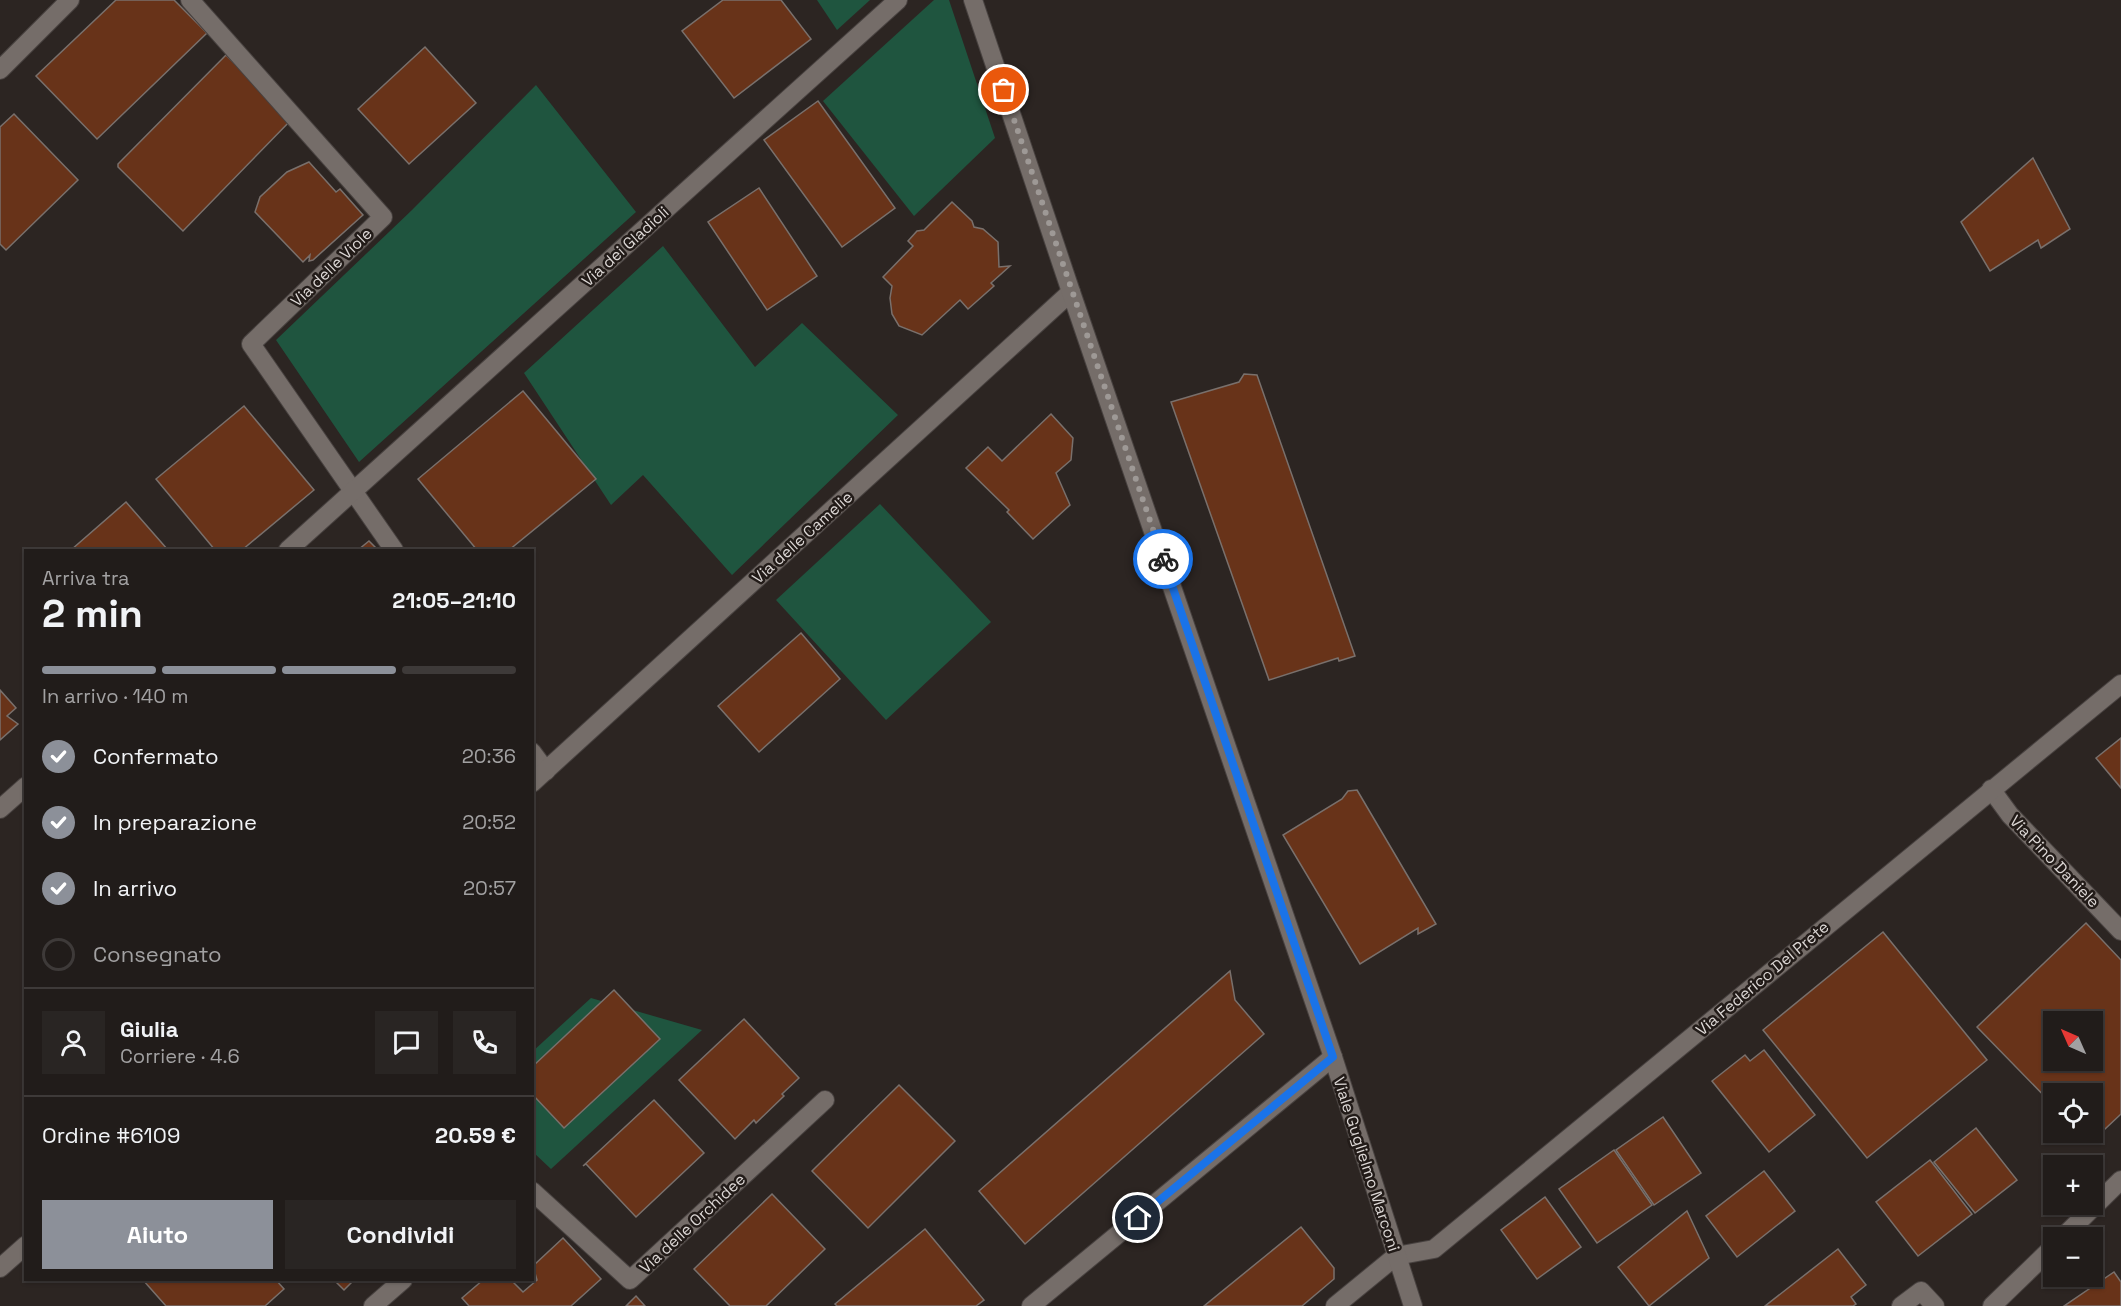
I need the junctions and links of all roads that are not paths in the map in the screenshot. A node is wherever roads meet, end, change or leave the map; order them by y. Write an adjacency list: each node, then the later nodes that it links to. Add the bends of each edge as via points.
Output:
1 (70, 0): 5 (street)
2 (190, 0): 7 (street, Via delle Viole, via 383,217 251,344)
3 (898, 0): 7 (street, Via dei Gladioli)
4 (974, 0): 6 (street, Viale Guglielmo Marconi)
5 (0, 70)
6 (1071, 292): 12 (street, Via delle Camelie); 17 (street, Viale Guglielmo Marconi)
7 (353, 492): 8 (street, Via dei Gladioli); 9 (street)
8 (289, 549)
9 (393, 549)
10 (2121, 684): 14 (street, Via Federico Del Prete)
11 (534, 759): 12 (street)
12 (539, 777)
13 (24, 788): 15 (street)
14 (1991, 789): 16 (street, Via Pino Daniele, via 2010,815); 23 (street, Via Federico Del Prete, via 1434,1250)
15 (0, 808)
16 (2121, 931)
17 (1333, 1057): 23 (street, Viale Guglielmo Marconi); 28 (street)
18 (825, 1100): 20 (street, Via delle Orchidee, via 630,1280)
19 (2121, 1180): 21 (street)
20 (534, 1193)
21 (2073, 1227)
22 (24, 1247): 25 (street)
23 (1396, 1256): 29 (street); 30 (street, Viale Guglielmo Marconi)
24 (2043, 1257): 33 (street)
25 (0, 1268)
26 (402, 1281): 27 (street)
27 (373, 1306)
28 (1031, 1306)
29 (1335, 1306)
30 (1413, 1306)
31 (1901, 1306): 32 (street, via 1921,1290)
32 (1935, 1306)
33 (1992, 1306)

